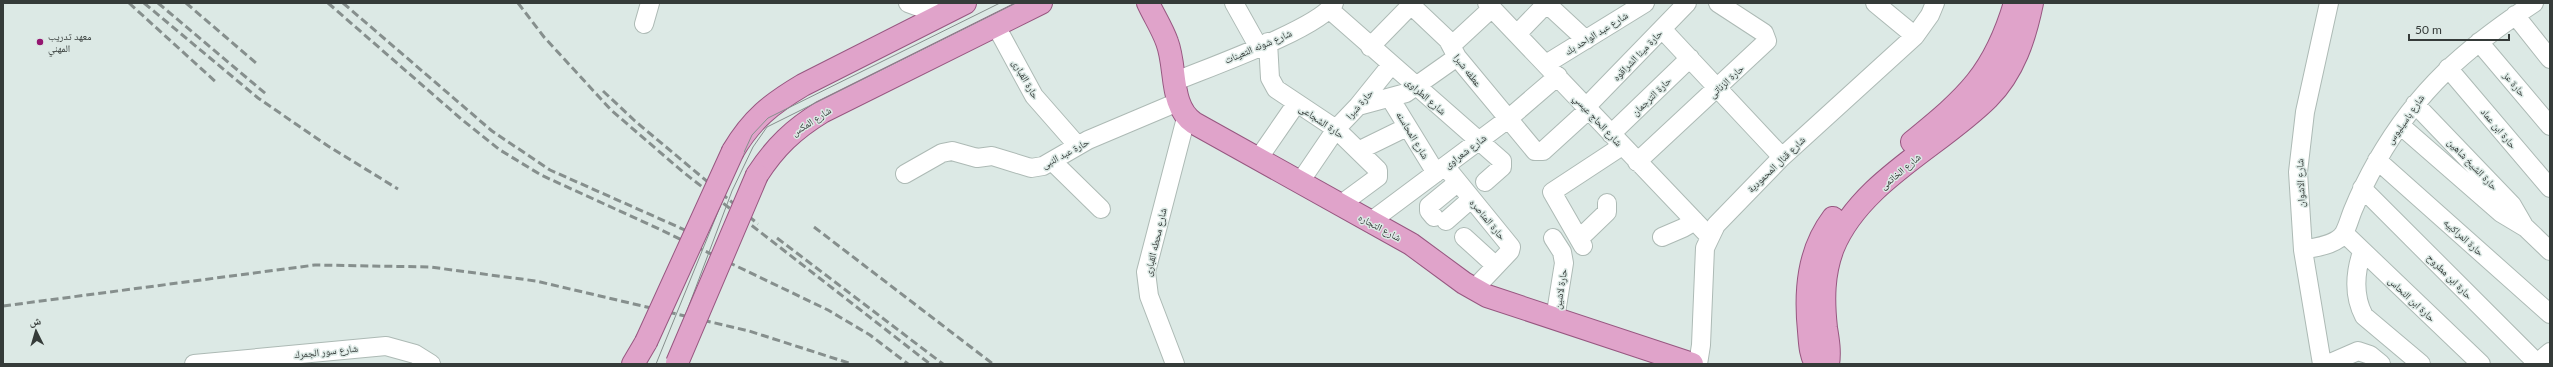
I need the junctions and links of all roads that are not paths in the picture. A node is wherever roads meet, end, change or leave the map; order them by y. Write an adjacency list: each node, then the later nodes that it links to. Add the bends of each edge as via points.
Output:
1 (650, 3): 22 (street)
2 (908, 3): 19 (street)
3 (1042, 3): 23 (main road, شارع المكس)
4 (1148, 3): 40 (main road, via 1167,42)
5 (1234, 3): 29 (street)
6 (1547, 3): 25 (street); 27 (street)
7 (1645, 3): 20 (street, شارع عبد الواحد بك)
8 (1687, 3): 24 (street, حارة مينا الشراقوه)
9 (1718, 3): 38 (street, حارة الزناتى, via 1764,33 1767,41)
10 (1875, 3): 26 (street)
11 (1934, 3): 26 (street, شارع قنال المحمودية, via 1930,15)
12 (2015, 3): 93 (main road, شارع الخاتمى, via 1990,66 1978,82 1959,102 1858,188 1834,217 1819,241 1811,264 1806,300 1811,349)
13 (2032, 3): 94 (main road, شارع الخاتمى, via 2023,42 2013,63 1989,97 1896,172 1857,209 1838,238 1830,258 1824,288)
14 (2329, 3): 78 (street, شارع الاشوان, via 2298,156)
15 (2534, 3): 21 (street, شارع باسيليوس)
16 (1412, 4): 30 (street); 31 (street, عطفه شبرا)
17 (1489, 6): 25 (street, شارع الحاج عيسي); 31 (street)
18 (1332, 7): 29 (street, شارع شونه التعينات, via 1302,27); 30 (street, شارع الطراوى)
19 (951, 8): 89 (main road, bridge, via 780,98 745,130 646,342)
20 (1624, 8): 27 (street, شارع عبد الواحد بك)
21 (2515, 15): 28 (street, شارع باسيليوس); 33 (street)
22 (644, 24)
23 (996, 26): 52 (street, حارة القبارى, via 1034,96); 86 (main road, شارع المكس, bridge, via 846,99 799,126 769,156 757,175)
24 (1662, 29): 32 (street); 44 (street, حارة مينا الشراقوه)
25 (1517, 34): 36 (street, شارع الحاج عيسي)
26 (1915, 36): 54 (street, شارع قنال المحمودية)
27 (1586, 40): 36 (street, شارع عبد الواحد بك)
28 (2479, 42): 35 (street, شارع باسيليوس); 47 (street, حارة عز)
29 (1263, 44): 40 (street, شارع شونه التعينات); 41 (street, حارة الشجاعى, via 1272,84)
30 (1370, 47): 34 (street, شارع الطراوى)
31 (1454, 51): 37 (street); 45 (street, عطفه شبرا)
32 (1690, 58): 38 (street); 50 (street, حارة الترجمان)
33 (2550, 60)
34 (1391, 65): 37 (street, شارع الطراوى); 43 (street, حارة شبرا)
35 (2448, 68): 42 (street, شارع باسيليوس); 65 (street, حارة ابن عماد)
36 (1552, 70): 44 (street, شارع الحاج عيسي); 45 (street, شارع شعراوى)
37 (1416, 87): 39 (street); 51 (street, شارع الطراوى)
38 (1718, 88): 54 (street); 58 (street, حارة الزناتى)
39 (1390, 98): 43 (street); 48 (street, شارع المحاسنه)
40 (1180, 100): 52 (street, حارة عبد النبى); 55 (main road, شارع التجاره); 90 (street, شارع محطه القبارى, via 1146,272 1149,296)
41 (1296, 104): 49 (street, حارة الشجاعى); 55 (street)
42 (2415, 104): 46 (street, شارع باسيليوس); 72 (street, حارة الشيخ شاهين, via 2512,205)
43 (1358, 106): 49 (street, حارة شبرا)
44 (1587, 108): 45 (street, حارة مينا الشراقوه, via 1539,153); 50 (street, شارع الحاج عيسي)
45 (1508, 119): 51 (street, شارع شعراوى)
46 (2400, 125): 56 (street, شارع باسيليوس); 72 (street, حارة الشيخ شاهين, via 2501,212)
47 (2550, 126)
48 (1407, 127): 53 (street); 59 (street, شارع المحاسنه)
49 (1336, 129): 53 (street, حارة الشجاعى); 61 (street, حارة شبرا)
50 (1617, 140): 58 (street, شارع الحاج عيسي); 67 (street, حارة الترجمان, via 1552,192 1581,242 1607,212)
51 (1478, 141): 59 (street, شارع شعراوى); 62 (street, شارع الطراوى, via 1503,164)
52 (1077, 145): 57 (street, حارة عبد النبى)
53 (1360, 150): 68 (street, حارة الشجاعى, via 1378,170 1378,177)
54 (1782, 157): 74 (street, شارع قنال المحمودية, via 1724,215)
55 (1258, 159): 61 (main road, شارع التجاره)
56 (2377, 160): 64 (street, شارع باسيليوس); 83 (street, حارة المراكبيه)
57 (1052, 161): 60 (street, حارة عبد النبى, via 1031,168 992,156 977,158 952,151 942,153); 69 (street)
58 (1637, 162): 70 (street, شارع الحاج عيسي)
59 (1440, 169): 63 (street, حارة المناصره); 71 (street, شارع شعراوى)
60 (905, 174)
61 (1300, 182): 68 (main road, شارع التجاره)
62 (1486, 182)
63 (1457, 183): 66 (street, حارة المناصره); 66 (street, via 1429,206 1429,211 1440,219)
64 (2362, 188): 73 (street, شارع باسيليوس); 85 (street, حارة ابن مطروح)
65 (2550, 188)
66 (1470, 199): 81 (street, حارة المناصره, via 1511,247)
67 (1607, 203)
68 (1340, 205): 71 (main road, شارع التجاره)
69 (1101, 209)
70 (1695, 221): 74 (street, شارع الحاج عيسي); 76 (street)
71 (1370, 222): 82 (main road, شارع التجاره, via 1423,251)
72 (2526, 228): 79 (street, حارة الشيخ شاهين)
73 (2344, 233): 78 (street, via 2327,244); 80 (street, حارة ابن النحاس)
74 (1709, 236): 92 (street, شارع قنال المحمودية, via 1704,261)
75 (1464, 237): 81 (street)
76 (1662, 237)
77 (1553, 238): 84 (street, حارة لاشين, via 1562,252 1564,263)
78 (2303, 250): 95 (street, شارع الاشوان)
79 (2550, 251)
80 (2362, 252): 98 (street, via 2356,271 2357,296 2361,311); 99 (street, حارة ابن النحاس)
81 (1496, 266): 82 (street, حارة المناصره)
82 (1474, 290): 84 (main road, شارع التجاره, via 1504,303)
83 (2550, 314)
84 (1555, 319): 91 (main road, شارع التجاره)
85 (2541, 360)
86 (676, 363)
87 (194, 364): 88 (street, شارع سور الجمرك, via 386,346 415,354)
88 (431, 364)
89 (633, 364)
90 (1175, 364)
91 (1692, 364)
92 (1698, 364)
93 (1816, 364)
94 (1828, 364)
95 (2322, 364)
96 (2328, 364): 97 (street, via 2358,351 2370,355)
97 (2381, 364)
98 (2421, 364)
99 (2481, 364)

